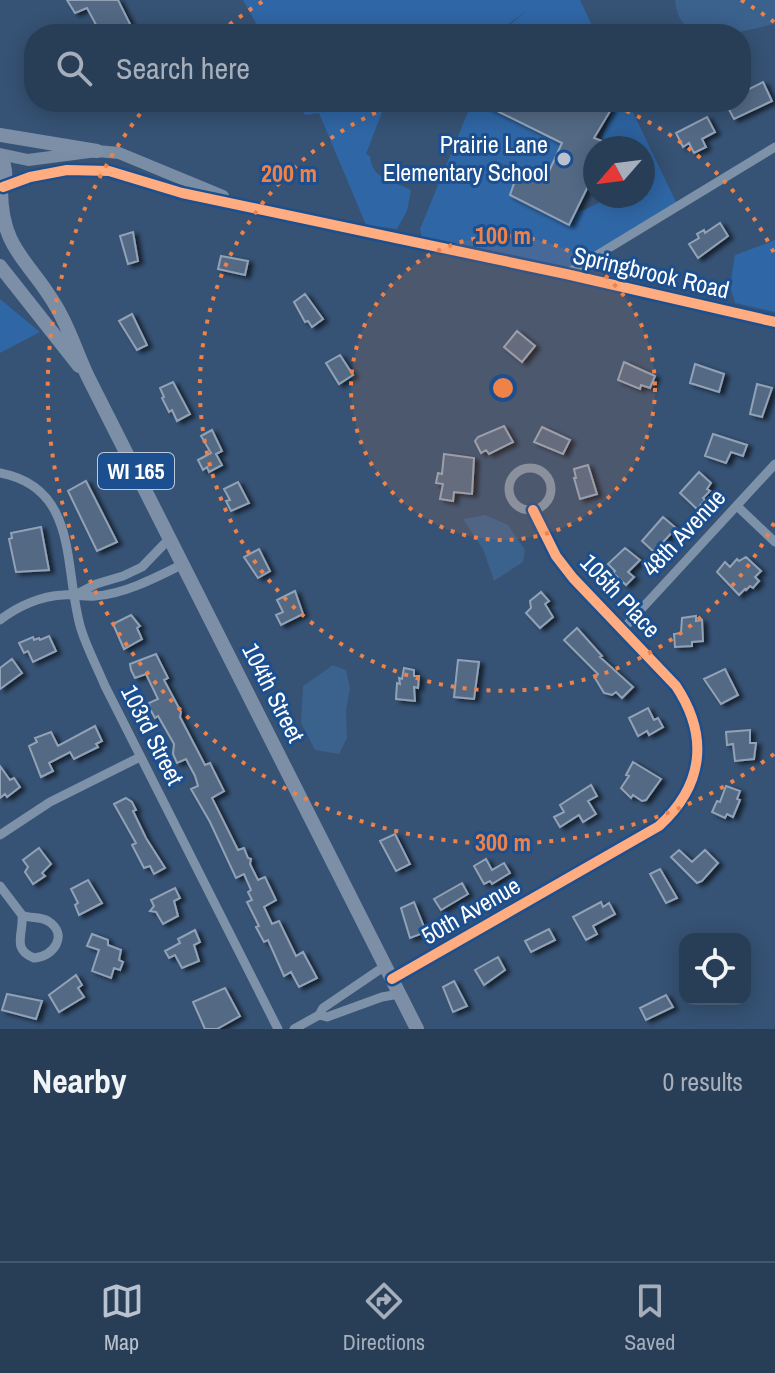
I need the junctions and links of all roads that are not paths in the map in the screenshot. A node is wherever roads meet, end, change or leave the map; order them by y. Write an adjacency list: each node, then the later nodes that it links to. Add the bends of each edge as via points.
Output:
1 (0, 135): 3 (main road)
2 (775, 147): 8 (street)
3 (97, 151): 4 (street, Springbrook Road, via 28,160); 6 (street, Springbrook Road, via 147,163)
4 (0, 155): 5 (main road, WI 165, via 6,169)
5 (1, 190): 6 (street, Springbrook Road, via 30,177 88,169); 10 (main road, 104th Street / WI 165, via 8,236 56,306)
6 (240, 204): 8 (street, Springbrook Road)
7 (0, 266): 10 (main road, 104th Street / WI 165)
8 (566, 274): 9 (street, Springbrook Road)
9 (775, 322)
10 (88, 377): 15 (main road, 104th Street / WI 165)
11 (775, 464): 13 (street, 48th Avenue)
12 (0, 473): 18 (street, 103rd Street, via 22,478 41,491 57,513)
13 (737, 506): 16 (street); 20 (street, 48th Avenue)
14 (533, 510): 14 (street, 105th Place, via 519,508 510,497 513,476 525,469 538,470 551,485 549,498); 20 (street, 105th Place, via 556,556)
15 (170, 538): 17 (main road, 104th Street / WI 165); 18 (street, via 142,567)
16 (775, 542)
17 (183, 564): 18 (street, via 121,590); 26 (main road, 104th Street / WI 165)
18 (75, 595): 19 (street, via 41,599); 22 (street, 103rd Street, via 81,629)
19 (0, 620)
20 (623, 629): 21 (street, 105th Place)
21 (686, 702): 26 (street, 50th Avenue, via 698,755 688,790 670,816)
22 (140, 757): 23 (street, via 50,802); 29 (street, 103rd Street)
23 (0, 835)
24 (0, 886): 25 (street)
25 (22, 915): 25 (street, via 19,946 34,958 49,954 56,947 55,927)
26 (389, 973): 27 (main road, 104th Street / WI 165); 28 (street, 50th Avenue)
27 (399, 994): 28 (street); 31 (main road, 104th Street / WI 165)
28 (319, 1015): 30 (street)
29 (278, 1029)
30 (294, 1029)
31 (417, 1029)

